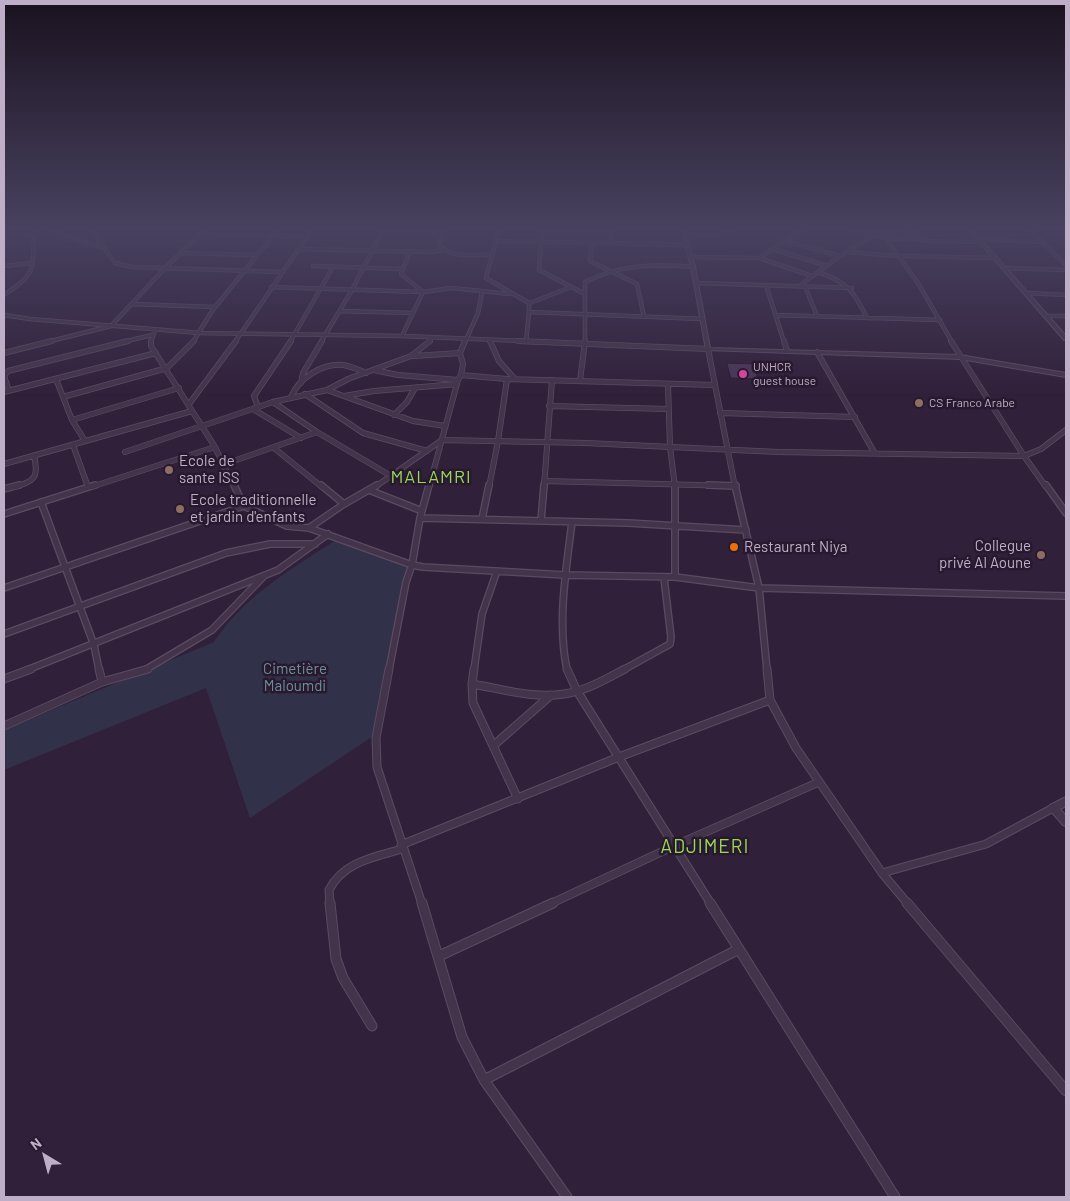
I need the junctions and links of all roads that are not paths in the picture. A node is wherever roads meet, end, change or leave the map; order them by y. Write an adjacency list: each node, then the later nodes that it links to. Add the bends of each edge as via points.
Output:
1 (16, 284): 29 (street)
2 (150, 284): 34 (street)
3 (234, 284): 35 (street)
4 (273, 284): 21 (street)
5 (324, 284): 23 (street)
6 (355, 284): 25 (street)
7 (412, 284): 26 (street)
8 (495, 284): 31 (street)
9 (565, 284): 22 (street)
10 (584, 284): 30 (street)
11 (637, 284): 45 (street)
12 (696, 284): 47 (street)
13 (733, 284): 18 (street)
14 (802, 284): 19 (street)
15 (846, 284): 24 (street)
16 (919, 284): 48 (street)
17 (1018, 284): 28 (street)
18 (766, 285): 19 (street); 41 (street)
19 (799, 286): 20 (street)
20 (805, 286): 24 (street); 42 (street)
21 (271, 287): 23 (street); 52 (street)
22 (571, 287): 30 (street); 33 (street)
23 (322, 288): 25 (street); 53 (street)
24 (852, 288): 46 (street)
25 (352, 290): 26 (street); 36 (street)
26 (423, 292): 27 (street, via 452,288); 38 (street)
27 (482, 292): 31 (street); 58 (street, via 478,313)
28 (1026, 293): 32 (street); 43 (street)
29 (4, 294)
30 (585, 294): 40 (street)
31 (515, 295): 33 (street)
32 (1066, 295)
33 (530, 303): 37 (street)
34 (132, 304): 35 (street); 49 (street)
35 (215, 307): 51 (street)
36 (340, 311): 38 (street); 54 (street)
37 (529, 312): 40 (street); 61 (street)
38 (413, 313): 56 (street)
39 (4, 315): 49 (street)
40 (586, 315): 45 (street); 62 (street)
41 (776, 315): 42 (street); 65 (street)
42 (818, 316): 46 (street)
43 (1046, 316): 44 (street); 59 (street)
44 (1066, 316)
45 (644, 317): 47 (street)
46 (867, 318): 48 (street)
47 (703, 319): 63 (street)
48 (940, 320): 70 (street)
49 (111, 326): 50 (street); 67 (street)
50 (155, 330): 51 (street); 55 (street)
51 (200, 333): 52 (street); 71 (street, via 179,359)
52 (241, 334): 53 (street); 93 (street)
53 (296, 334): 54 (street); 95 (street, via 254,396)
54 (327, 334): 56 (street); 81 (street, via 303,373)
55 (152, 335): 68 (street, via 151,346); 87 (street, via 8,371 4,376)
56 (402, 336): 57 (street)
57 (432, 338): 58 (street); 69 (street)
58 (466, 338): 60 (street); 64 (street)
59 (1066, 339)
60 (490, 340): 61 (street); 78 (street, via 499,361)
61 (526, 342): 62 (street)
62 (585, 344): 63 (street); 80 (street)
63 (708, 349): 65 (street); 83 (street)
64 (460, 352): 69 (street); 76 (street, via 464,368)
65 (787, 352): 66 (street)
66 (817, 352): 70 (street); 100 (street)
67 (4, 353)
68 (156, 353): 71 (street); 75 (street)
69 (412, 356): 72 (street)
70 (960, 357): 74 (street); 120 (street)
71 (167, 368): 84 (street); 90 (street)
72 (374, 370): 73 (street); 76 (street)
73 (366, 373): 81 (street, via 341,365 316,372); 86 (street)
74 (1066, 375)
75 (56, 379): 87 (street); 90 (street)
76 (459, 379): 77 (street); 85 (street); 103 (street)
77 (507, 379): 78 (street); 109 (street)
78 (515, 379): 79 (street)
79 (552, 380): 80 (street); 94 (street)
80 (580, 381): 82 (street)
81 (301, 382): 91 (street)
82 (668, 384): 83 (street); 96 (street)
83 (714, 385): 98 (street)
84 (179, 388): 93 (street); 101 (street)
85 (415, 388): 89 (street); 99 (street)
86 (326, 390): 88 (street); 89 (street)
87 (6, 391)
88 (305, 394): 91 (street); 116 (street, via 356,429)
89 (344, 396): 99 (street)
90 (64, 397): 101 (street)
91 (291, 397): 92 (street)
92 (272, 402): 95 (street); 105 (street)
93 (189, 404): 97 (street)
94 (550, 406): 96 (street); 110 (street)
95 (256, 408): 102 (street); 106 (street)
96 (668, 409): 113 (street)
97 (192, 410): 102 (street); 108 (street)
98 (720, 413): 100 (street); 115 (street)
99 (394, 415): 103 (street)
100 (855, 417): 118 (street)
101 (72, 420): 108 (street)
102 (202, 426): 112 (street); 117 (street)
103 (445, 426): 107 (street)
104 (1066, 430): 120 (street, via 1041,449)
105 (317, 432): 106 (street); 123 (street)
106 (301, 438): 114 (street)
107 (442, 440): 109 (street); 116 (street); 135 (street)
108 (85, 441): 111 (street)
109 (498, 441): 110 (street); 136 (street)
110 (546, 442): 113 (street); 124 (street)
111 (73, 445): 119 (street); 127 (street)
112 (215, 447): 122 (street); 127 (street)
113 (670, 447): 115 (street); 125 (street)
114 (274, 448): 122 (street); 131 (street)
115 (727, 450): 118 (street); 126 (street)
116 (426, 451): 123 (street)
117 (125, 452)
118 (874, 452): 120 (street)
119 (34, 456): 121 (street); 128 (street, via 36,476)
120 (1024, 456): 133 (street)
121 (4, 464)
122 (222, 465): 132 (street)
123 (391, 476): 129 (street)
124 (544, 481): 125 (street); 137 (street)
125 (675, 486): 126 (street); 139 (street)
126 (736, 486): 141 (street)
127 (88, 488): 130 (street)
128 (4, 489)
129 (369, 490): 131 (street); 135 (street)
130 (41, 502): 134 (street); 145 (street)
131 (344, 504): 140 (street)
132 (244, 506): 140 (street, via 287,526); 145 (street)
133 (1066, 513)
134 (4, 514)
135 (421, 514): 136 (street); 144 (street)
136 (482, 519): 137 (street)
137 (541, 521): 138 (street)
138 (572, 522): 139 (street); 148 (street)
139 (674, 525): 141 (street); 149 (street)
140 (309, 528): 142 (street)
141 (746, 530): 152 (street)
142 (328, 534): 143 (street); 144 (street)
143 (315, 544): 147 (street, via 293,561); 154 (street, via 252,546)
144 (412, 565): 146 (street); 172 (street, via 376,738 377,767)
145 (66, 566): 151 (street); 154 (street)
146 (497, 571): 148 (street); 159 (street, via 482,614)
147 (265, 575): 156 (street); 158 (street, via 212,630 144,671)
148 (565, 575): 150 (street); 160 (street, via 564,650 567,670)
149 (675, 577): 150 (street); 152 (street)
150 (664, 578): 160 (street, via 670,644)
151 (4, 588)
152 (758, 588): 153 (street); 162 (street)
153 (1066, 596)
154 (79, 606): 155 (street); 156 (street)
155 (4, 634)
156 (94, 645): 157 (street); 158 (street)
157 (4, 679)
158 (102, 682): 163 (street)
159 (472, 684): 161 (street); 164 (street, via 472,703)
160 (577, 691): 161 (street); 165 (street)
161 (551, 694): 164 (street)
162 (770, 700): 165 (street); 166 (street)
163 (4, 726)
164 (493, 746): 167 (street)
165 (619, 757): 167 (street); 171 (street)
166 (819, 782): 171 (street); 173 (street)
167 (518, 799): 172 (street)
168 (1066, 801): 169 (street)
169 (1053, 808): 170 (street); 173 (street, via 986,844)
170 (1066, 822)
171 (674, 846): 174 (street); 175 (street)
172 (402, 847): 175 (street); 176 (street, via 345,870 329,890 336,959 343,978)
173 (882, 873): 178 (street)
174 (739, 948): 177 (street); 180 (street)
175 (439, 956): 177 (street, via 462,1037)
176 (372, 1026)
177 (484, 1080): 179 (street)
178 (1066, 1091)
179 (566, 1197)
180 (895, 1197)

